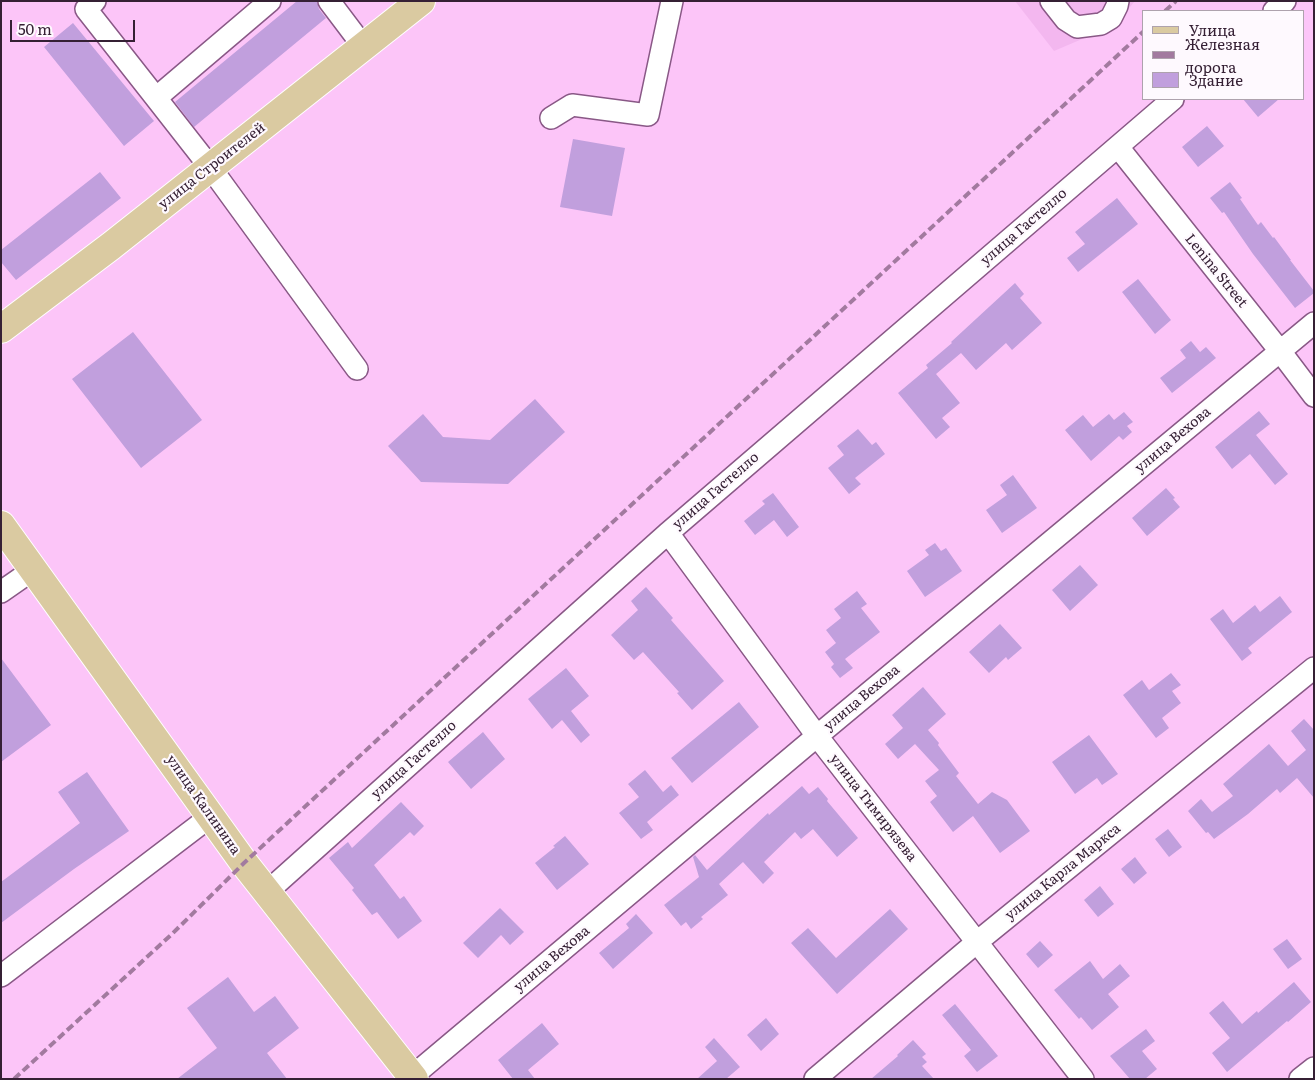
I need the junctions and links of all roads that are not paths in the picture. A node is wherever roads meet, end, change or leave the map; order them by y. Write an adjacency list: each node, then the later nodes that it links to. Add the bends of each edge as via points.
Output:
1 (95, 1): 11 (street, via 86,9)
2 (270, 1): 11 (street)
3 (329, 1): 10 (street)
4 (421, 1): 10 (main road, улица Строителей)
5 (672, 1): 13 (street, via 648,115 572,105)
6 (1051, 1): 7 (street, via 1066,20 1077,27 1101,24 1111,18)
7 (1118, 1)
8 (1285, 1): 9 (street)
9 (1275, 10)
10 (363, 46): 15 (main road, улица Строителей)
11 (156, 98): 15 (street)
12 (1172, 100): 14 (street, улица Гастелло)
13 (551, 118)
14 (1118, 147): 18 (street, Lenina Street); 22 (street, улица Гастелло)
15 (210, 168): 17 (main road, улица Строителей); 19 (street)
16 (1314, 323): 18 (street, улица Вехова)
17 (1, 329)
18 (1280, 351): 20 (street, Lenina Street); 26 (street, улица Вехова)
19 (357, 369)
20 (1314, 396)
21 (1, 525): 23 (main road, улица Калинина)
22 (668, 533): 26 (street, улица Тимирязева); 28 (street, улица Гастелло)
23 (34, 569): 24 (street); 27 (main road, улица Калинина)
24 (1, 592)
25 (1314, 668): 29 (street, улица Карла Маркса)
26 (817, 736): 29 (street, улица Тимирязева); 32 (street, улица Вехова)
27 (211, 816): 28 (main road, улица Калинина); 30 (street)
28 (267, 892): 32 (main road, улица Калинина)
29 (977, 942): 33 (street, улица Карла Маркса); 34 (street, улица Тимирязева)
30 (1, 976)
31 (1314, 1068): 35 (street)
32 (412, 1078)
33 (814, 1079)
34 (1083, 1079)
35 (1300, 1079)

